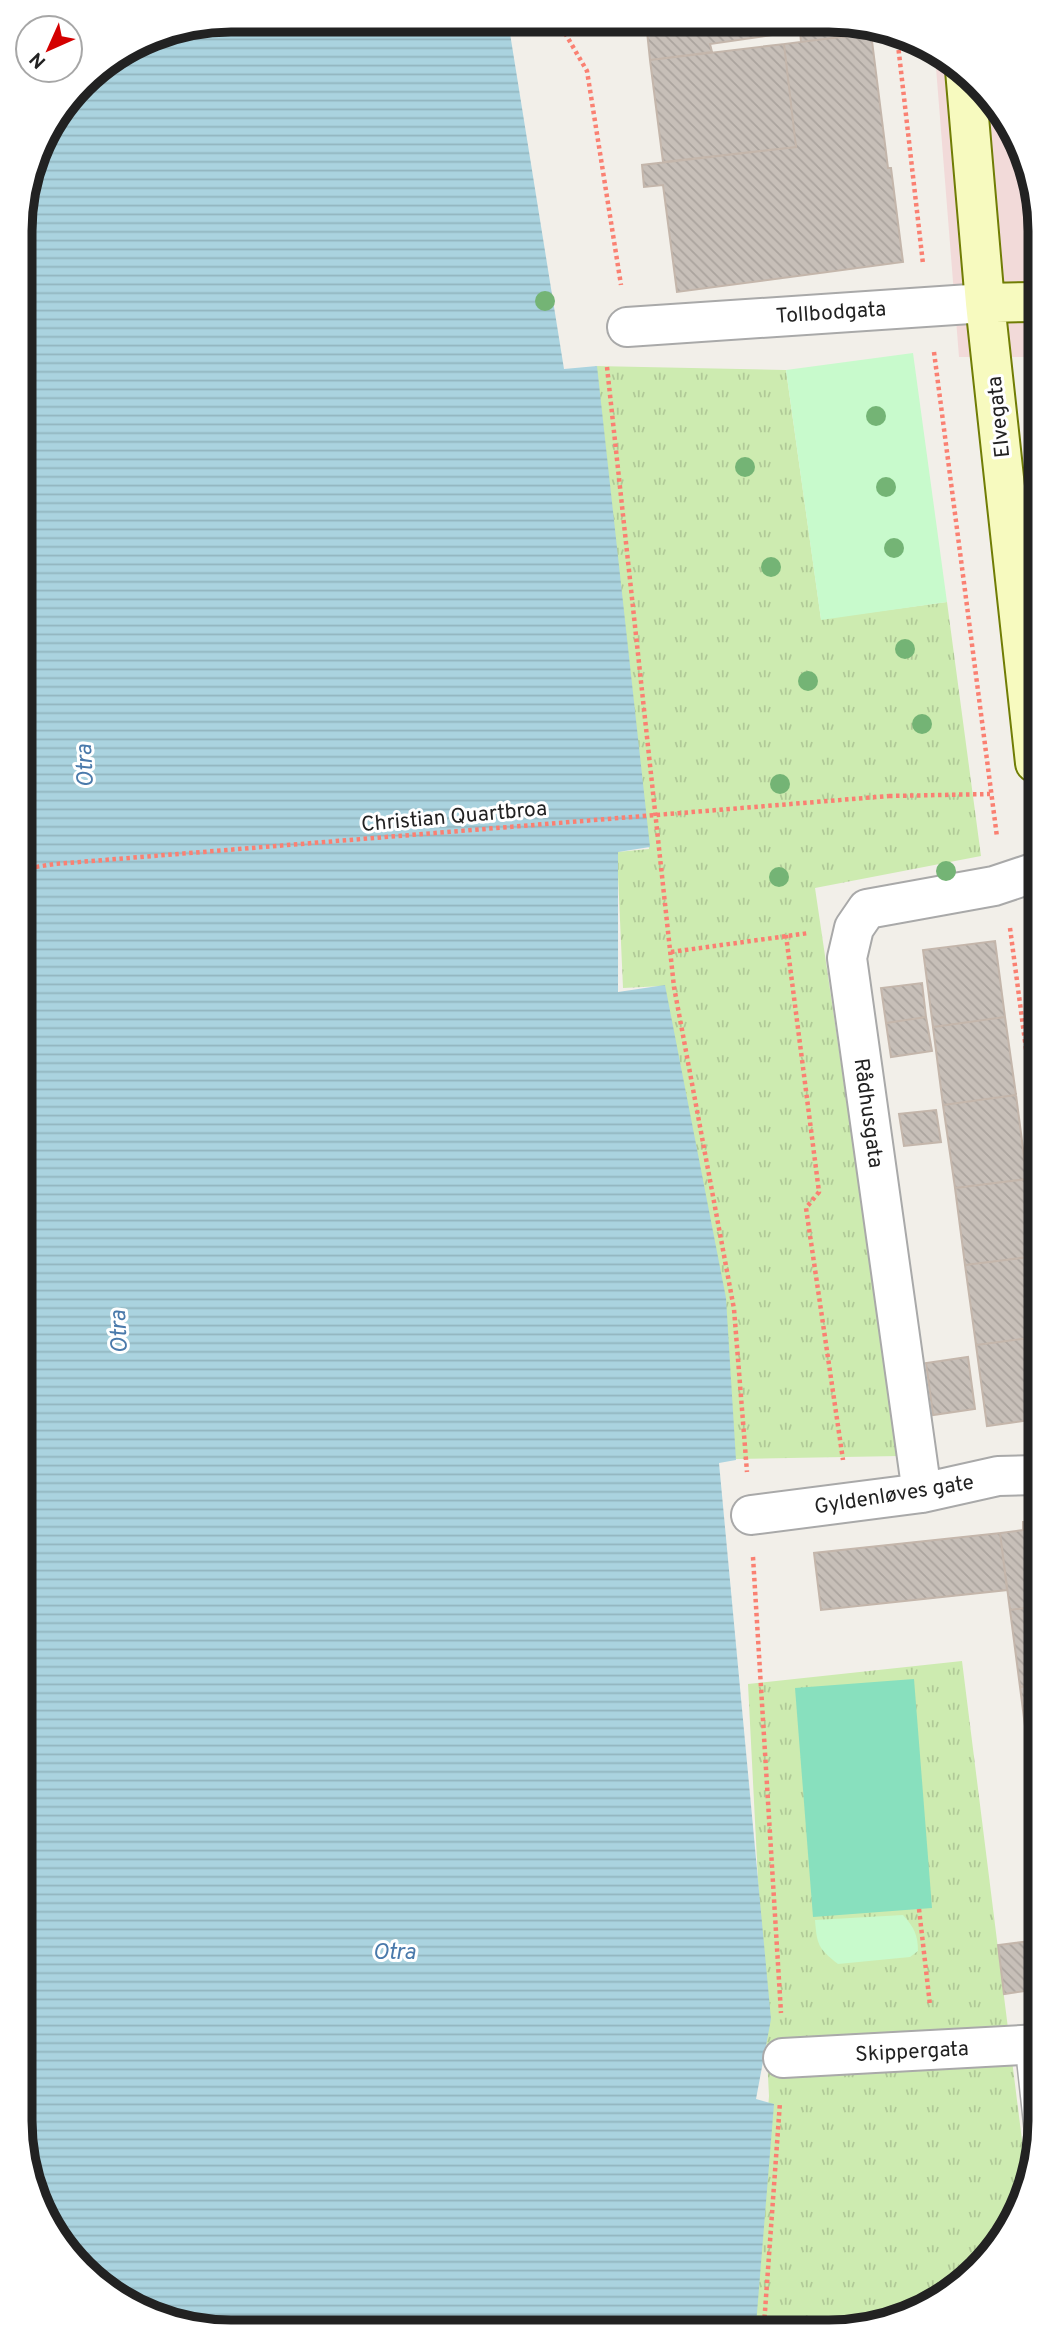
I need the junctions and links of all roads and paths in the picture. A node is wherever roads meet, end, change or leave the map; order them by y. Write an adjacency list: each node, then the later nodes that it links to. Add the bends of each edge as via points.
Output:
1 (564, 31): 7 (path, via 587,71)
2 (898, 44): 6 (path)
3 (966, 86): 5 (street, Elvegata)
4 (1028, 302): 5 (street, Tollbodgata)
5 (985, 303): 6 (street, Tollbodgata); 8 (street, Elvegata)
6 (928, 305): 7 (street, Tollbodgata); 9 (path)
7 (627, 327): 14 (path, via 604,341)
8 (1028, 699)
9 (990, 793): 10 (path, Christian Quartbroa, bridge, via 889,796); 11 (path)
10 (32, 868)
11 (1020, 877): 12 (street, via 867,909); 15 (path)
12 (854, 928): 13 (path); 17 (street, Rådhusgata, via 847,958)
13 (786, 935): 14 (path); 18 (path, via 818,1192 806,1208)
14 (671, 952): 19 (path, via 734,1309)
15 (1028, 997)
16 (1028, 1475): 17 (street, Gyldenløves gate, via 998,1476)
17 (922, 1493): 18 (street, Gyldenløves gate)
18 (849, 1502): 19 (street, Gyldenløves gate)
19 (751, 1514): 23 (path)
20 (919, 1909): 22 (path)
21 (1028, 2045): 22 (street, Skippergata)
22 (935, 2050): 23 (street, Skippergata)
23 (783, 2058): 24 (path)
24 (764, 2320)

